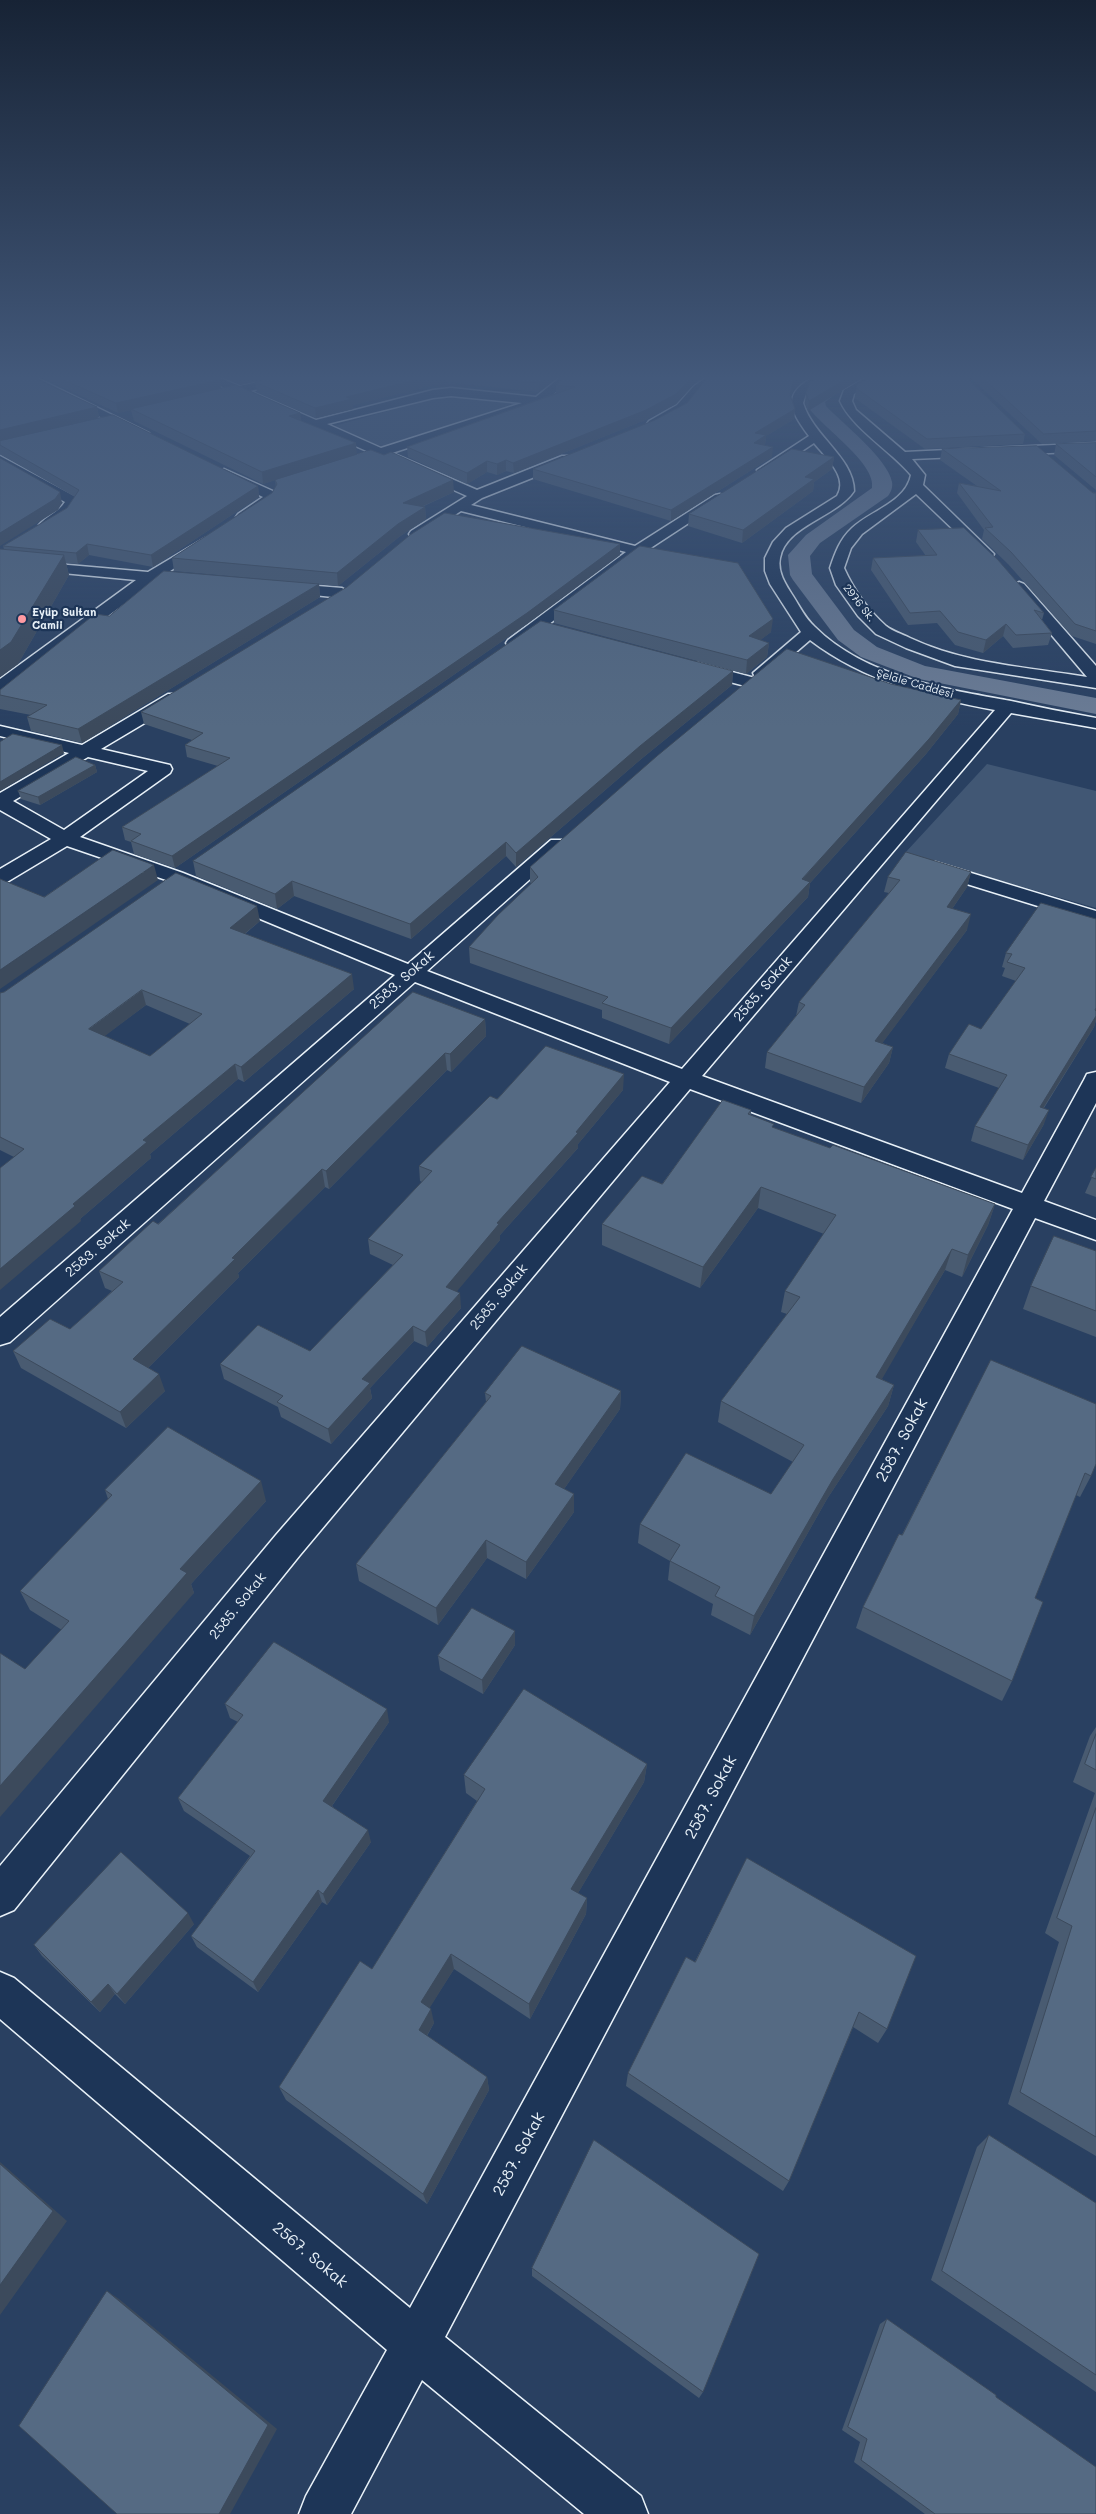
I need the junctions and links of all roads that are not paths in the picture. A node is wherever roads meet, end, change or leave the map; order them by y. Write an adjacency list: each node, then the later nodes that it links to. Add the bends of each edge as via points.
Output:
1 (58, 492): 12 (street, via 73,501 64,514)
2 (264, 492): 11 (street, via 270,495 268,501)
3 (471, 492): 9 (street)
4 (484, 492): 9 (street)
5 (728, 492): 15 (street)
6 (846, 492): 27 (street, Şelale Caddesi, via 842,499 790,533 772,555 771,569 778,585)
7 (910, 492): 33 (street, 2976 Sk., via 857,531 844,547 837,568 844,585 864,613 882,631 954,661)
8 (923, 492): 16 (street)
9 (477, 495): 10 (street)
10 (457, 506): 14 (street); 15 (street)
11 (235, 523)
12 (32, 534)
13 (218, 534): 19 (street)
14 (406, 541)
15 (638, 550): 25 (street)
16 (995, 561)
17 (0, 563): 19 (street)
18 (1008, 575): 29 (street)
19 (151, 577): 20 (street); 34 (street)
20 (179, 579)
21 (356, 581): 23 (street)
22 (265, 586): 23 (street)
23 (342, 593): 24 (street)
24 (318, 608)
25 (538, 626): 26 (street); 28 (street)
26 (558, 631)
27 (810, 632): 32 (street); 37 (street, Şelale Caddesi, via 866,669 930,690)
28 (501, 652)
29 (1089, 660): 31 (street)
30 (682, 664): 32 (street)
31 (1096, 676)
32 (750, 682): 36 (street)
33 (1096, 683)
34 (0, 687)
35 (188, 690): 40 (street)
36 (728, 700)
37 (1008, 706): 38 (street, Şelale Caddesi); 44 (street, 2585. Sokak)
38 (1096, 723)
39 (0, 731): 40 (street)
40 (87, 751): 41 (street); 43 (street, via 163,769)
41 (0, 802): 43 (street)
42 (574, 830): 47 (street, 2583. Sokak)
43 (64, 839): 45 (street); 47 (street, via 176,877)
44 (900, 858): 46 (street); 48 (street, 2585. Sokak)
45 (0, 878)
46 (1096, 918)
47 (411, 973): 48 (street); 52 (street, 2583. Sokak)
48 (686, 1078): 50 (street); 53 (street, 2585. Sokak, via 288,1545)
49 (1096, 1080): 50 (street, 2587. Sokak)
50 (1030, 1204): 51 (street); 55 (street, 2587. Sokak)
51 (1096, 1230)
52 (0, 1334)
53 (0, 1896)
54 (0, 1992): 55 (street, 2567. Sokak)
55 (416, 2344): 56 (street, 2587. Sokak); 57 (street, 2567. Sokak)
56 (324, 2514)
57 (623, 2514)

